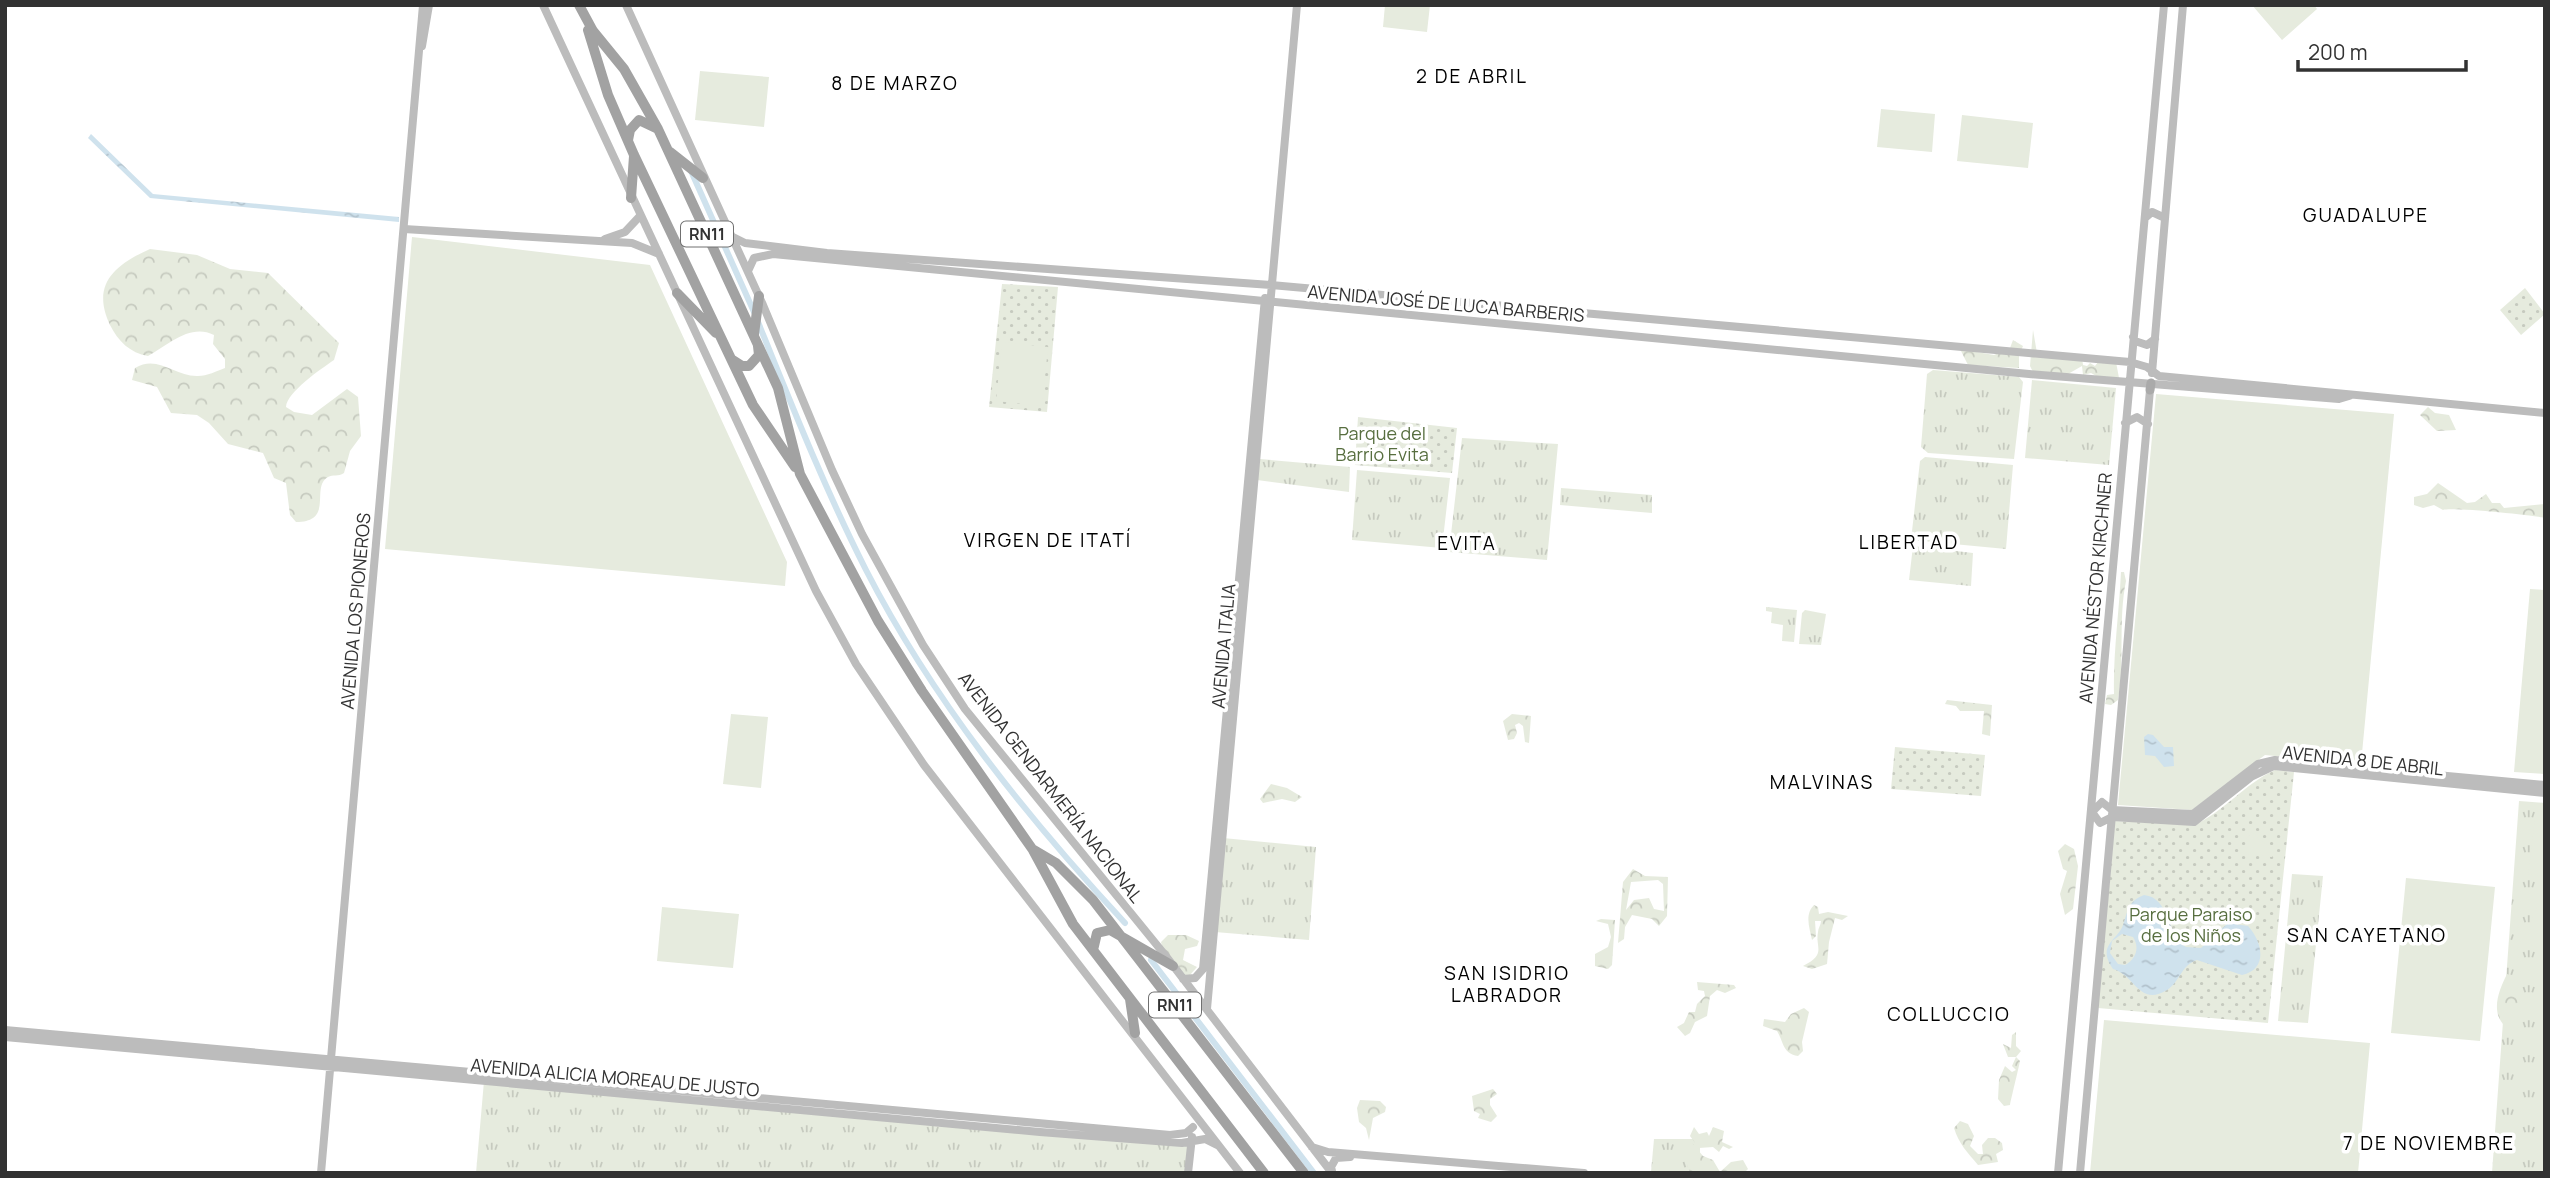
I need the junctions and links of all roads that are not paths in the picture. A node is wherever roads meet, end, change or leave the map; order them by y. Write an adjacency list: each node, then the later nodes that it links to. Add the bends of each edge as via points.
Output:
1 (423, 5): 9 (main road, AVENIDA LOS PIONEROS)
2 (429, 5): 9 (main road, AVENIDA LOS PIONEROS)
3 (543, 5): 15 (main road)
4 (626, 5): 14 (main road, AVENIDA GENDARMERÍA NACIONAL)
5 (1297, 5): 24 (main road, AVENIDA ITALIA)
6 (2164, 5): 17 (main road, AVENIDA NÉSTOR KIRCHNER)
7 (2183, 5): 18 (main road, AVENIDA NÉSTOR KIRCHNER)
8 (580, 7): 10 (highway, RN11, via 624,69); 11 (highway, RN11)
9 (420, 52): 19 (main road, AVENIDA LOS PIONEROS)
10 (658, 129): 11 (highway, via 639,120); 12 (highway, RN11)
11 (628, 141): 13 (highway, RN11)
12 (668, 149): 14 (highway); 28 (highway, RN11)
13 (634, 155): 15 (highway); 31 (highway, RN11)
14 (703, 178): 20 (main road, AVENIDA GENDARMERÍA NACIONAL)
15 (631, 198): 16 (main road)
16 (640, 216): 21 (main road, via 625,232); 22 (main road)
17 (2145, 218): 18 (main road, via 2152,212); 29 (main road, AVENIDA NÉSTOR KIRCHNER)
18 (2165, 218): 30 (main road, AVENIDA NÉSTOR KIRCHNER)
19 (404, 229): 21 (main road); 55 (main road, AVENIDA LOS PIONEROS)
20 (731, 236): 23 (main road, AVENIDA GENDARMERÍA NACIONAL); 24 (main road, AVENIDA JOSÉ DE LUCA BARBERIS, via 745,243 827,253)
21 (599, 241): 22 (main road, via 632,243)
22 (659, 254): 25 (main road)
23 (748, 271): 26 (main road, AVENIDA GENDARMERÍA NACIONAL); 27 (main road, AVENIDA JOSÉ DE LUCA BARBERIS, via 754,258 773,254)
24 (1271, 285): 27 (main road, AVENIDA ITALIA); 34 (main road, AVENIDA JOSÉ DE LUCA BARBERIS)
25 (677, 293): 31 (highway); 53 (main road, via 816,592 856,664 924,765)
26 (759, 296): 28 (highway); 48 (main road, AVENIDA GENDARMERÍA NACIONAL, via 852,513 923,645 965,709)
27 (1268, 302): 35 (main road, AVENIDA JOSÉ DE LUCA BARBERIS); 49 (main road, AVENIDA ITALIA, via 1203,969 1195,978); 51 (main road, AVENIDA ITALIA)
28 (753, 334): 32 (highway, RN11)
29 (2133, 337): 30 (main road, via 2141,345); 34 (main road, AVENIDA NÉSTOR KIRCHNER)
30 (2155, 339): 36 (main road, AVENIDA NÉSTOR KIRCHNER)
31 (722, 340): 33 (highway, RN11)
32 (758, 345): 33 (highway, via 759,355 749,366); 40 (highway, RN11, via 782,397)
33 (730, 358): 40 (highway, RN11, via 767,429)
34 (2130, 362): 35 (main road, AVENIDA NÉSTOR KIRCHNER); 36 (main road, via 2147,366)
35 (2129, 381): 36 (main road, AVENIDA JOSÉ DE LUCA BARBERIS); 38 (main road, AVENIDA NÉSTOR KIRCHNER)
36 (2151, 382): 37 (main road, AVENIDA JOSÉ DE LUCA BARBERIS); 39 (main road, AVENIDA NÉSTOR KIRCHNER)
37 (2545, 413)
38 (2125, 424): 39 (main road, via 2137,417); 43 (main road, AVENIDA NÉSTOR KIRCHNER)
39 (2148, 424): 44 (main road, AVENIDA NÉSTOR KIRCHNER)
40 (800, 474): 45 (highway, RN11, via 897,652)
41 (2545, 785): 44 (main road, AVENIDA 8 DE ABRIL, via 2275,760 2259,764 2193,814)
42 (2545, 793): 44 (main road, AVENIDA 8 DE ABRIL, via 2274,766 2251,777 2193,822)
43 (2092, 812): 44 (main road, via 2102,802); 44 (main road, via 2100,823); 61 (main road, AVENIDA NÉSTOR KIRCHNER)
44 (2112, 813): 70 (main road, AVENIDA NÉSTOR KIRCHNER)
45 (1033, 850): 46 (highway, RN11, via 1056,863); 47 (highway, RN11, via 1073,924)
46 (1122, 936): 47 (highway, via 1110,930 1097,933); 48 (highway); 66 (highway, RN11)
47 (1093, 950): 50 (highway, RN11)
48 (1173, 966): 49 (main road, AVENIDA GENDARMERÍA NACIONAL)
49 (1183, 979): 51 (main road, AVENIDA GENDARMERÍA NACIONAL)
50 (1130, 999): 53 (highway); 65 (highway, RN11)
51 (1207, 1009): 60 (main road, AVENIDA GENDARMERÍA NACIONAL)
52 (5, 1030): 55 (main road, AVENIDA ALICIA MOREAU DE JUSTO)
53 (1135, 1033): 56 (main road)
54 (5, 1037): 55 (main road, AVENIDA ALICIA MOREAU DE JUSTO)
55 (330, 1063): 57 (main road, AVENIDA ALICIA MOREAU DE JUSTO, via 1170,1135); 58 (main road, AVENIDA ALICIA MOREAU DE JUSTO); 62 (main road, AVENIDA LOS PIONEROS)
56 (1196, 1114): 57 (main road); 59 (main road)
57 (1193, 1127): 58 (main road)
58 (1191, 1142): 59 (main road, AVENIDA ALICIA MOREAU DE JUSTO, via 1205,1139); 63 (main road)
59 (1220, 1146): 64 (main road)
60 (1312, 1147): 67 (main road, AVENIDA GENDARMERÍA NACIONAL); 69 (main road)
61 (2059, 1172)
62 (321, 1173)
63 (1188, 1173)
64 (1240, 1173)
65 (1265, 1173)
66 (1304, 1173)
67 (1332, 1173): 68 (main road, via 1332,1162 1346,1157)
68 (1524, 1173)
69 (1584, 1173)
70 (2080, 1173)

